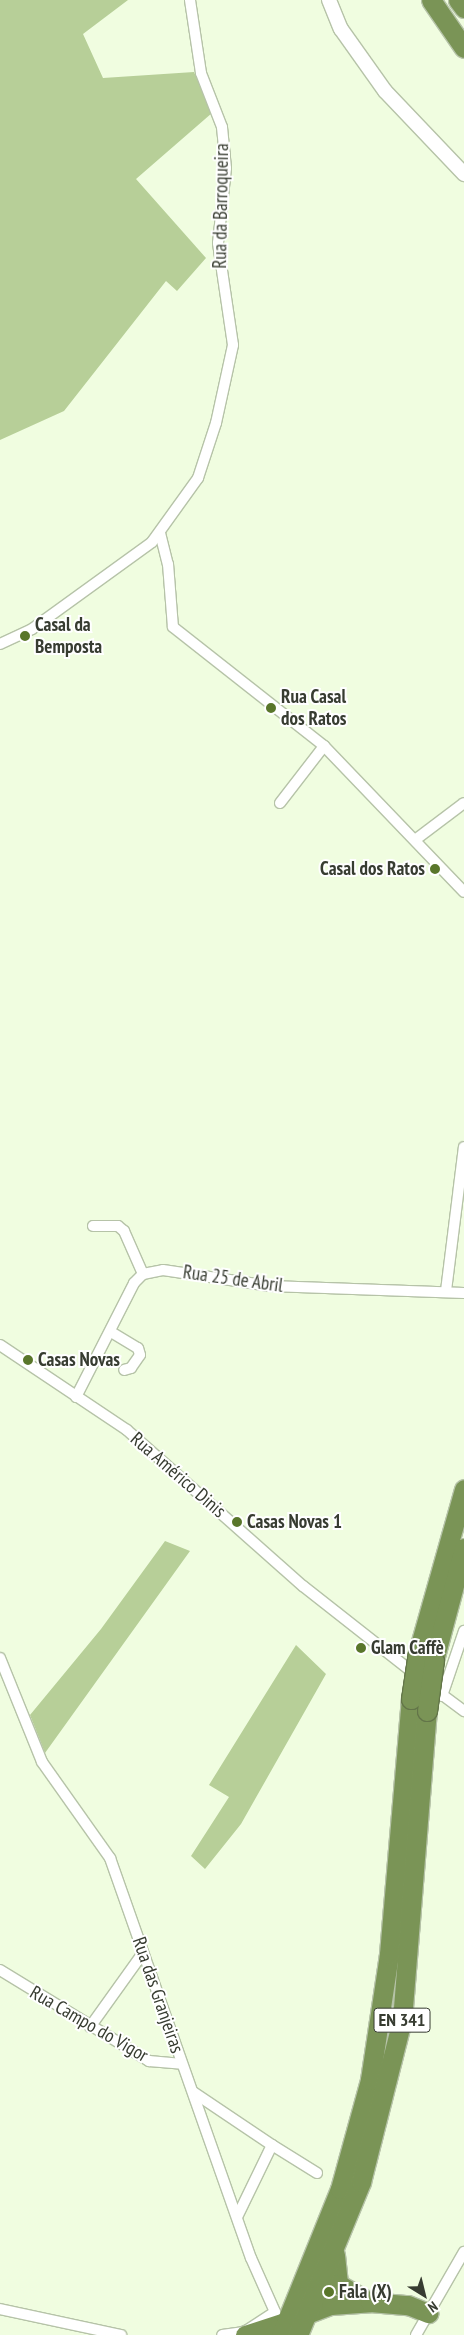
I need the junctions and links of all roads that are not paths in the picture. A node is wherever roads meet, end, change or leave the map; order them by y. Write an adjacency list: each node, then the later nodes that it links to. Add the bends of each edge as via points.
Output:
1 (190, 0): 8 (street, Rua da Barroqueira, via 201,73 222,126 226,168 218,243 233,345 226,388 198,478)
2 (329, 0): 7 (main road, via 341,29 385,90)
3 (431, 0): 6 (highway)
4 (458, 0): 5 (highway)
5 (464, 8)
6 (464, 48)
7 (464, 174)
8 (160, 533): 9 (street, Rua da Barroqueira, via 38,624); 10 (street, via 168,564 173,627)
9 (0, 644)
10 (324, 746): 11 (street); 13 (street)
11 (280, 803)
12 (464, 803): 13 (street)
13 (415, 840): 14 (street)
14 (464, 892)
15 (464, 1147): 18 (street)
16 (93, 1226): 17 (street, via 118,1226 124,1231)
17 (143, 1274): 18 (street, Rua 25 de Abril, via 163,1270 270,1286 368,1292); 20 (street)
18 (446, 1290): 19 (street, Rua 25 de Abril)
19 (464, 1293)
20 (112, 1332): 22 (street, via 138,1348 140,1355 130,1368); 23 (street)
21 (0, 1345): 23 (street, Rua Américo Dinis)
22 (124, 1370)
23 (76, 1397): 29 (street, Rua Américo Dinis, via 127,1430 303,1586)
24 (464, 1489): 27 (highway, EN 341)
25 (464, 1548): 27 (highway, EN 341)
26 (464, 1631): 29 (street)
27 (426, 1656): 40 (highway, EN 341, bridge, via 427,1711 402,2020 380,2119); 45 (highway, EN 341, bridge, via 411,1699 389,1954 370,2080 340,2189)
28 (0, 1658): 31 (street, Rua das Granjeiras, via 42,1762 110,1858)
29 (442, 1696): 30 (street, Rua Américo Dinis)
30 (464, 1711)
31 (143, 1953): 33 (street); 34 (street, Rua das Granjeiras)
32 (0, 1970): 33 (street, Rua Campo do Vigor)
33 (90, 2028): 34 (street, Rua Campo do Vigor, via 150,2061)
34 (182, 2064): 35 (street, Rua das Granjeiras)
35 (193, 2092): 36 (street); 38 (street, Rua das Granjeiras)
36 (272, 2145): 37 (street); 38 (street)
37 (317, 2173)
38 (237, 2217): 46 (street, Rua das Granjeiras, via 275,2312)
39 (464, 2252): 43 (street)
40 (334, 2254): 41 (highway, via 338,2284 352,2296); 44 (highway, EN 341)
41 (370, 2302): 43 (highway, via 408,2305); 44 (highway, via 331,2305)
42 (0, 2309): 47 (street)
43 (428, 2313): 49 (street)
44 (308, 2314): 45 (highway, EN 341)
45 (289, 2330): 46 (highway)
46 (244, 2334): 48 (street)
47 (121, 2335)
48 (222, 2335)
49 (416, 2335)

